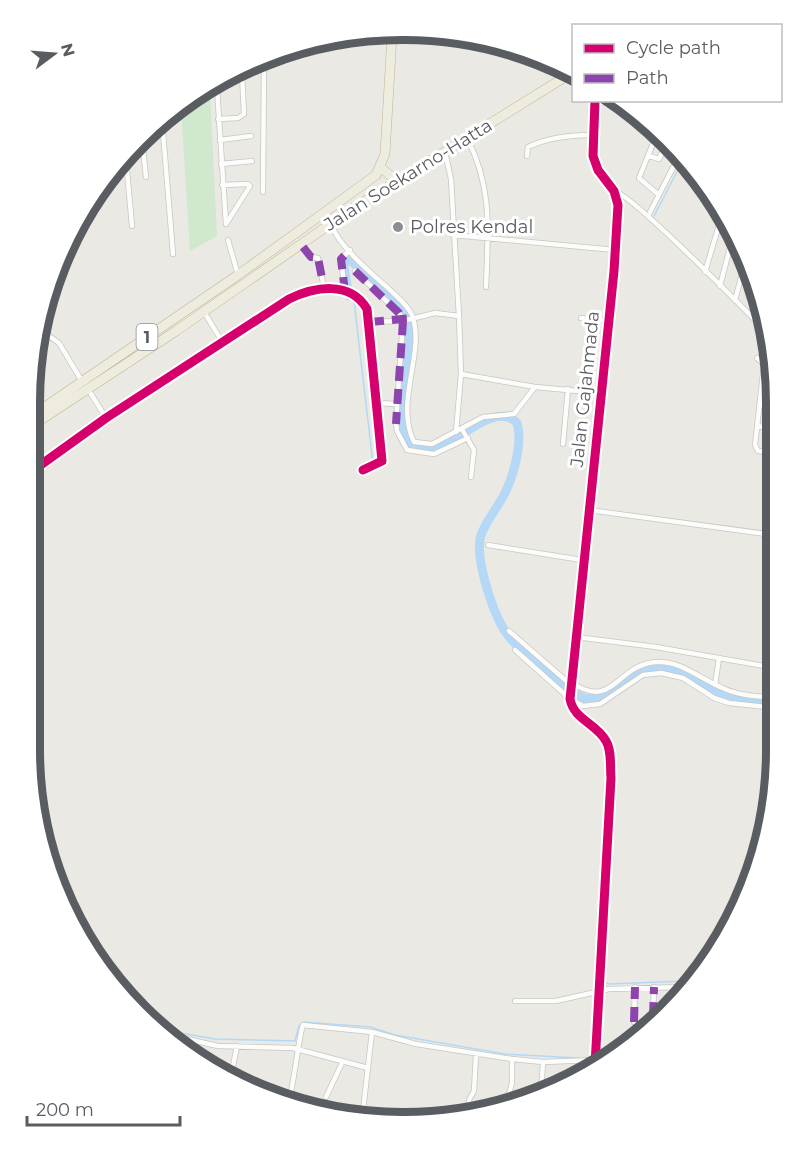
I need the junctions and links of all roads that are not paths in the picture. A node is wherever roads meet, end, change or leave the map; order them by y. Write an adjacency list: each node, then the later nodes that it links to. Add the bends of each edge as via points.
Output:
1 (392, 40): 22 (highway, via 385,154)
2 (264, 68): 28 (street)
3 (242, 78): 7 (street, via 244,114)
4 (563, 78): 11 (highway, Jalan Soekarno-Hatta / 1)
5 (217, 92): 7 (street)
6 (595, 102): 9 (street, Jalan Gajahmada)
7 (218, 119): 12 (street)
8 (163, 131): 41 (street)
9 (592, 135): 17 (street, via 535,143 528,147); 27 (street, Jalan Gajahmada, via 598,170)
10 (251, 136): 12 (street)
11 (467, 138): 16 (highway, Jalan Soekarno-Hatta / 1); 35 (street, via 487,190)
12 (220, 140): 21 (street)
13 (654, 142): 18 (street)
14 (143, 151): 24 (street)
15 (663, 151): 18 (street, via 659,159)
16 (445, 152): 25 (highway, Jalan Soekarno-Hatta / 1); 34 (street)
17 (526, 156)
18 (649, 156): 29 (street, via 639,179)
19 (252, 161): 21 (street)
20 (675, 163): 29 (street)
21 (221, 164): 26 (street)
22 (380, 167): 25 (highway); 44 (highway, Jalan Soekarno-Hatta / 1, via 367,183)
23 (127, 168): 31 (street)
24 (146, 177)
25 (397, 181): 33 (highway, Jalan Soekarno-Hatta / 1)
26 (222, 185): 26 (street, via 223,195 226,224 250,186)
27 (614, 191): 30 (street, via 625,195); 39 (street, Jalan Gajahmada, via 618,205)
28 (263, 192)
29 (659, 195): 30 (street)
30 (648, 216): 43 (street)
31 (132, 226)
32 (719, 226): 43 (street)
33 (328, 228): 37 (highway, Jalan Soekarno-Hatta / 1); 40 (street)
34 (453, 235): 35 (street); 52 (street)
35 (488, 237): 39 (street); 47 (street)
36 (228, 240): 44 (street)
37 (307, 243): 48 (street, via 311,256 318,258); 51 (highway, Jalan Soekarno-Hatta / 1)
38 (730, 247): 46 (street)
39 (615, 250): 55 (street, Jalan Gajahmada)
40 (349, 251): 49 (street, via 341,259); 54 (street, via 402,302)
41 (173, 254)
42 (355, 271): 54 (street)
43 (705, 272): 46 (street)
44 (238, 275): 64 (highway, 1)
45 (742, 275): 50 (street)
46 (720, 286): 50 (street)
47 (486, 287)
48 (324, 288): 49 (street); 59 (street, via 289,299)
49 (347, 293): 57 (street, via 363,303)
50 (735, 300): 56 (street)
51 (204, 312): 59 (street); 64 (highway, 1)
52 (459, 316): 54 (street, via 435,313); 63 (street)
53 (581, 318): 55 (street)
54 (408, 320): 57 (street); 69 (street); 80 (street, via 406,421)
55 (608, 321): 67 (street, Jalan Gajahmada)
56 (756, 321)
57 (369, 322): 68 (street)
58 (47, 334): 64 (street, via 59,343)
59 (224, 343): 73 (street)
60 (756, 358): 61 (street)
61 (763, 364)
62 (764, 368): 70 (street)
63 (461, 374): 65 (street); 78 (street)
64 (85, 385): 72 (highway, 1); 73 (street); 74 (highway, 1)
65 (535, 387): 66 (street); 77 (street, via 514,414 488,416)
66 (568, 389): 67 (street); 81 (street)
67 (595, 392): 87 (street, Jalan Gajahmada)
68 (375, 403): 69 (street); 85 (street, via 382,461)
69 (397, 404): 82 (street, via 397,430)
70 (759, 405): 71 (street); 75 (street)
71 (766, 406)
72 (40, 411)
73 (106, 418): 84 (street)
74 (40, 420)
75 (757, 426): 76 (street); 83 (street, via 756,449)
76 (766, 427)
77 (463, 429): 78 (street); 79 (street)
78 (456, 432): 80 (street, via 432,444)
79 (468, 437): 82 (street, via 434,454); 86 (street, via 474,450)
80 (414, 443): 82 (street)
81 (563, 444)
82 (408, 449)
83 (766, 451)
84 (40, 465)
85 (363, 470)
86 (471, 477)
87 (592, 510): 88 (street); 90 (street, Jalan Gajahmada)
88 (766, 534)
89 (488, 545): 90 (street)
90 (582, 560): 92 (street, Jalan Gajahmada)
91 (509, 631): 96 (street)
92 (580, 638): 94 (street); 96 (street, Jalan Gajahmada)
93 (515, 650): 99 (street)
94 (719, 658): 95 (street); 97 (street)
95 (766, 666)
96 (571, 685): 97 (street, via 596,693 633,669 656,662 688,668); 99 (street, Jalan Gajahmada)
97 (715, 685): 98 (street)
98 (766, 697)
99 (573, 700): 100 (street, via 589,707 600,704 635,679 662,673 683,678 729,703); 104 (street, via 572,709 604,737 609,752)
100 (766, 707)
101 (635, 987): 102 (street); 104 (street); 107 (street)
102 (654, 987): 103 (street); 106 (street)
103 (677, 987)
104 (600, 990): 105 (street, via 556,1001); 113 (street)
105 (515, 1001)
106 (653, 1011)
107 (634, 1022)
108 (372, 1032): 111 (street, via 303,1025); 112 (street); 119 (street)
109 (186, 1040): 110 (street)
110 (237, 1046): 111 (street); 118 (street)
111 (300, 1050): 117 (street); 121 (street)
112 (476, 1054): 114 (street); 124 (street, via 474,1091)
113 (593, 1057)
114 (513, 1059): 115 (street); 122 (street)
115 (543, 1062): 116 (street); 120 (street)
116 (586, 1062)
117 (342, 1063): 119 (street); 123 (street)
118 (232, 1068)
119 (368, 1068): 125 (street)
120 (542, 1084)
121 (291, 1093)
122 (508, 1096)
123 (326, 1097)
124 (469, 1106)
125 (363, 1109)

